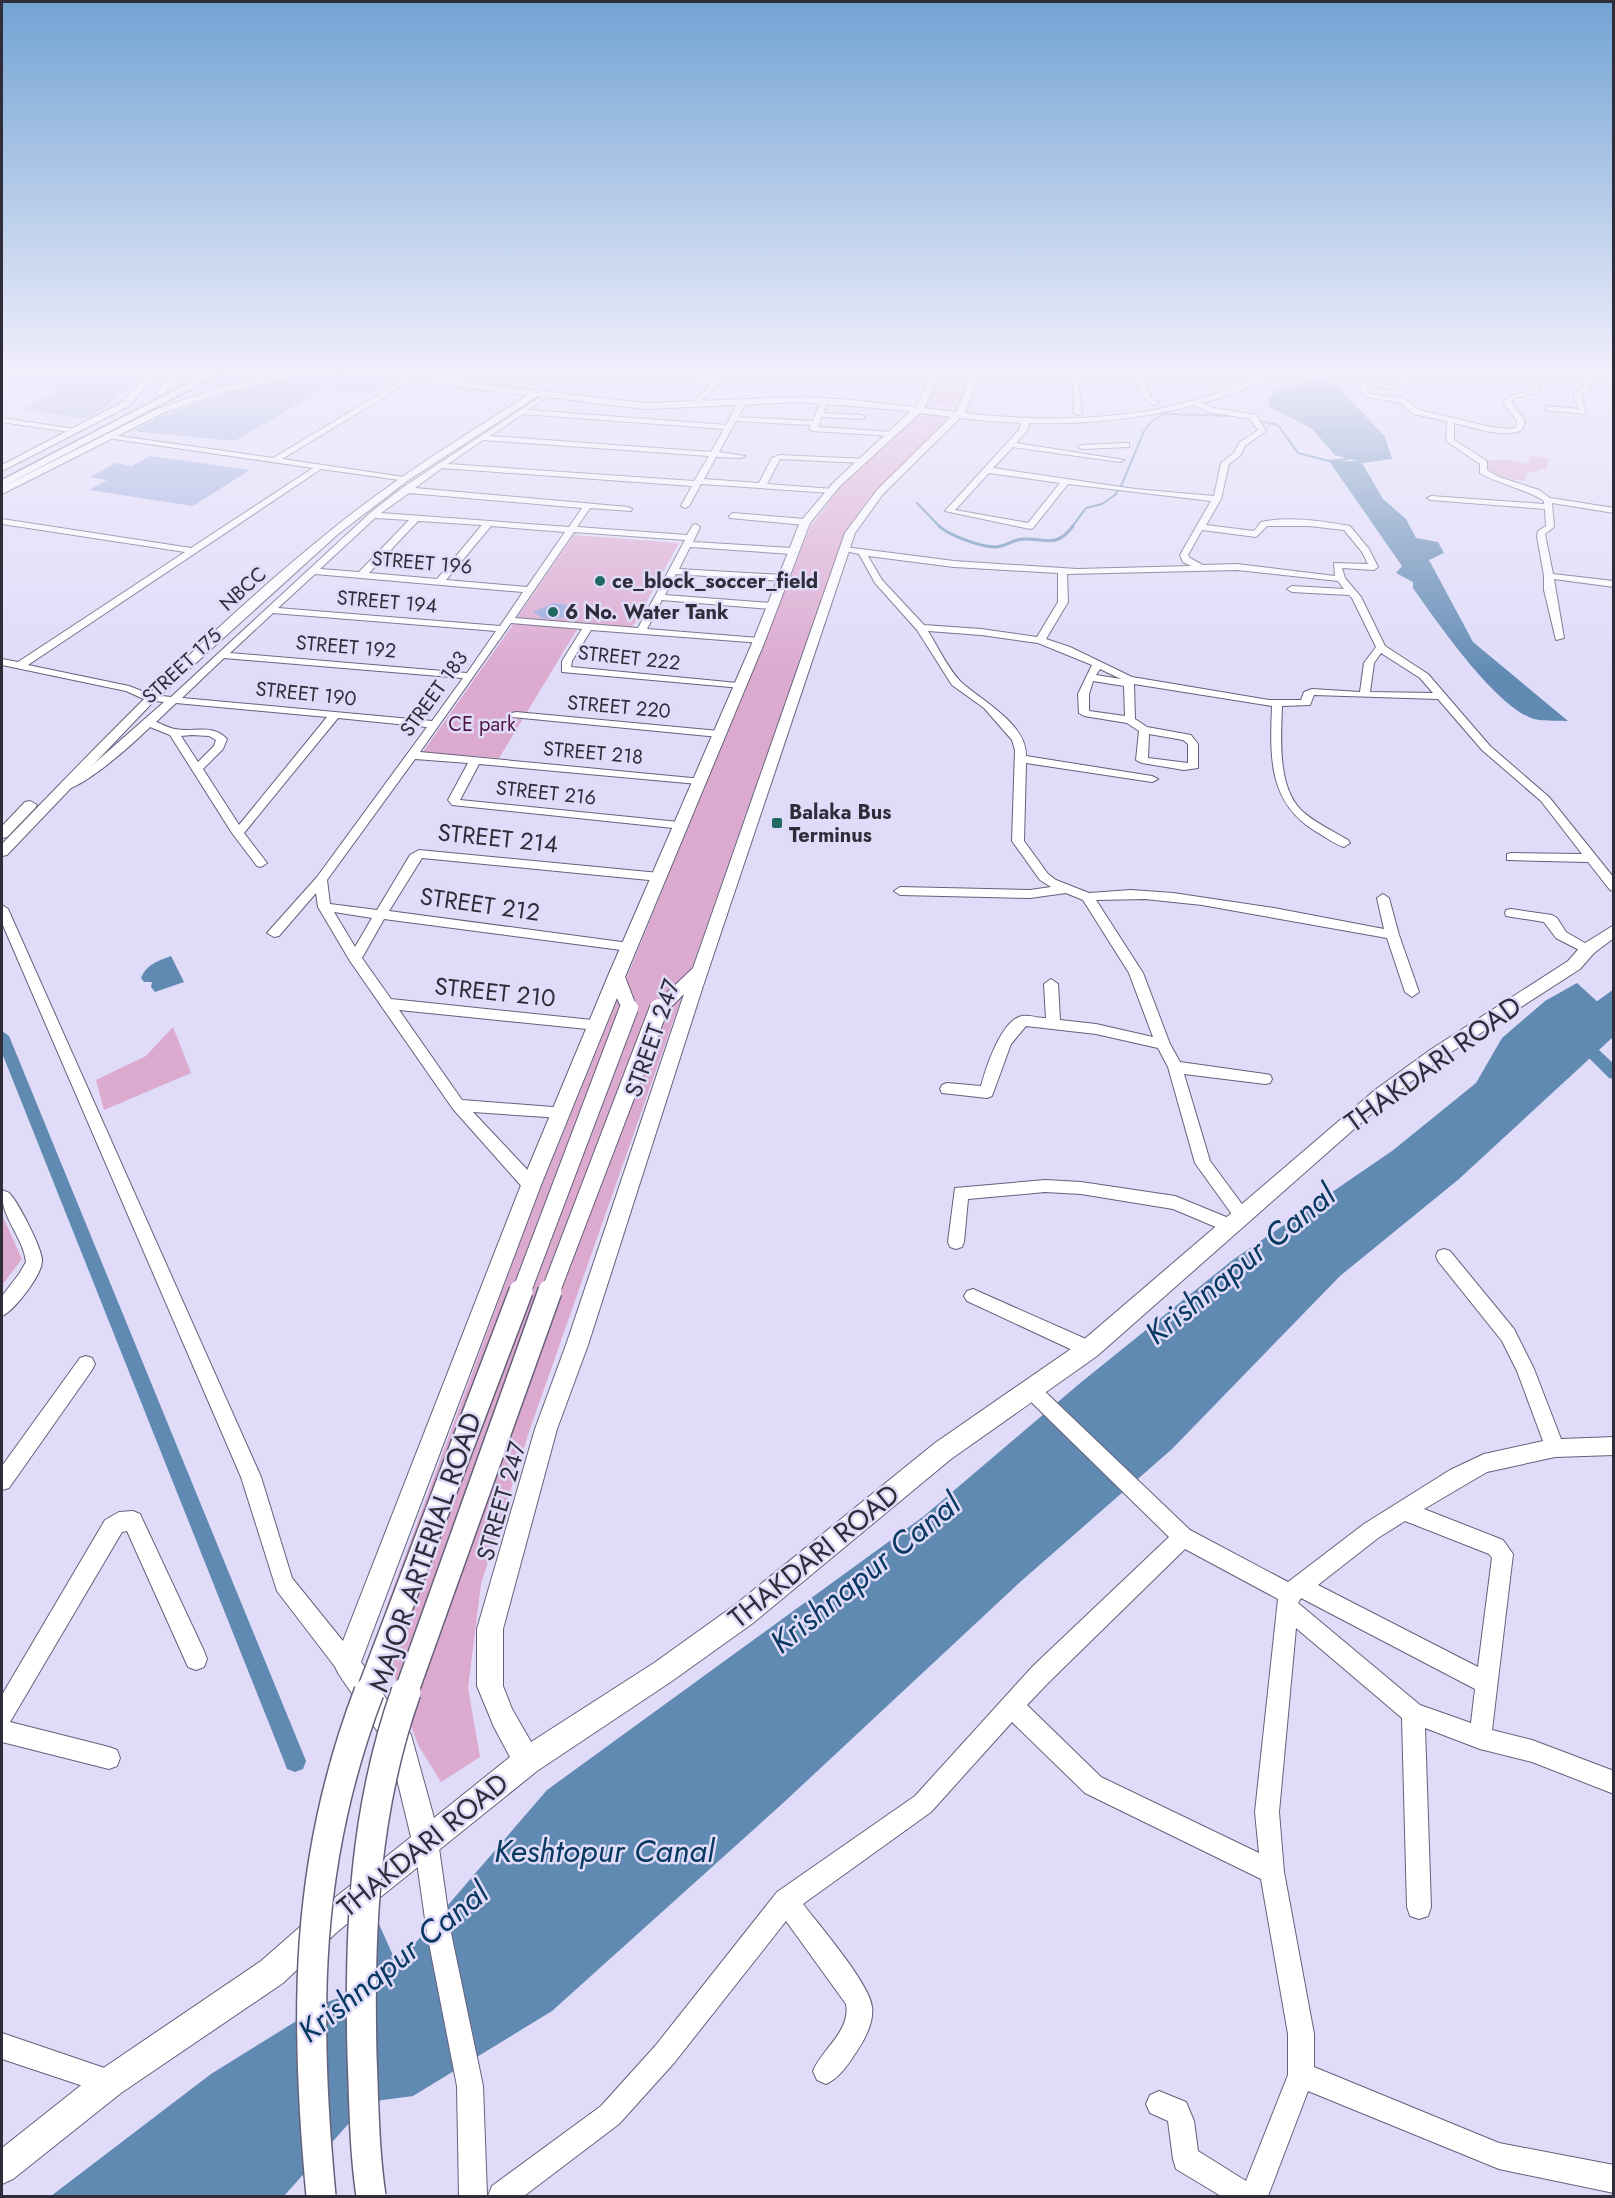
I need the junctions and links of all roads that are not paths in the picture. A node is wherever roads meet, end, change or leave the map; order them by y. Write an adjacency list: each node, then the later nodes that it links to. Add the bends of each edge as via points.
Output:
1 (26, 472): 19 (main road)
2 (39, 472): 21 (street)
3 (313, 472): 43 (street)
4 (349, 472): 16 (street)
5 (417, 472): 16 (street, NBCC)
6 (426, 472): 16 (street, STREET 175)
7 (524, 472): 18 (street)
8 (703, 472): 18 (street)
9 (769, 472): 20 (street)
10 (851, 472): 22 (street)
11 (902, 472): 42 (street, STREET 247, via 867,507 850,533)
12 (986, 472): 17 (street, via 949,511 1030,526)
13 (997, 472): 17 (street)
14 (1224, 472): 24 (street)
15 (1485, 472): 25 (street, via 1536,492)
16 (401, 482): 26 (street); 30 (street, STREET 175); 76 (street, NBCC, via 324,541)
17 (1065, 482): 24 (street)
18 (697, 483): 20 (street); 27 (street)
19 (2, 484)
20 (762, 486): 22 (street)
21 (2, 491)
22 (831, 491): 34 (street)
23 (1431, 498): 25 (street)
24 (1217, 499): 38 (street)
25 (1548, 504): 29 (street); 49 (street, via 1550,526 1541,533)
26 (588, 505): 28 (street); 39 (street, STREET 183)
27 (685, 506)
28 (628, 508)
29 (1614, 511)
30 (373, 515): 32 (street); 45 (street, STREET 175)
31 (733, 516): 34 (street)
32 (416, 518): 35 (street); 48 (street)
33 (2, 521): 43 (street)
34 (805, 522): 41 (street)
35 (488, 524): 39 (street); 52 (street)
36 (2, 526): 43 (street)
37 (696, 527): 40 (street)
38 (1201, 527): 44 (street, via 1193,533 1184,555 1186,561); 51 (street, via 1254,534 1270,523 1347,528 1374,567 1337,565)
39 (570, 531): 40 (street); 55 (street, STREET 183)
40 (689, 541): 41 (street); 46 (street)
41 (792, 551): 50 (street)
42 (853, 551): 47 (street); 62 (street); 120 (street, STREET 247)
43 (189, 553): 71 (street)
44 (1200, 567): 47 (street); 51 (street, via 1237,567)
45 (313, 571): 48 (street, STREET 196); 59 (street, STREET 175)
46 (674, 571): 50 (street); 57 (street)
47 (1062, 572): 66 (street, via 1063,602)
48 (361, 576): 52 (street, STREET 196)
49 (1549, 576): 53 (street); 64 (street)
50 (783, 578): 58 (street)
51 (1341, 579): 56 (street)
52 (439, 582): 55 (street, STREET 196)
53 (1614, 584)
54 (1292, 589): 56 (street)
55 (529, 590): 60 (street, STREET 183)
56 (1352, 592): 67 (street)
57 (658, 597): 58 (street); 63 (street)
58 (771, 606): 65 (street)
59 (269, 610): 60 (street, STREET 194); 68 (street, STREET 175)
60 (505, 625): 61 (street, STREET 194); 72 (street, STREET 183)
61 (588, 627): 63 (street, STREET 194); 74 (street, STREET 222, via 566,670)
62 (921, 628): 66 (street); 89 (street, via 956,683 988,706 1017,739)
63 (641, 631): 65 (street, STREET 194)
64 (1559, 638)
65 (759, 640): 74 (street)
66 (1040, 640): 70 (street)
67 (1382, 648): 75 (street, via 1368,662); 77 (street, via 1424,675)
68 (220, 655): 72 (street, STREET 192); 78 (street, STREET 175)
69 (2, 662): 71 (street, STREET 190)
70 (1098, 664): 73 (street); 79 (street, via 1130,680)
71 (21, 666): 76 (street, STREET 190, via 129,689)
72 (470, 676): 84 (street, STREET 183)
73 (1090, 677): 82 (street, via 1129,684); 82 (street, via 1085,683 1084,713)
74 (738, 686): 87 (street)
75 (1365, 695): 77 (street); 79 (street, via 1312,692 1306,703)
76 (144, 696): 78 (street, STREET 190); 94 (street, NBCC); 97 (street)
77 (1443, 696): 101 (street, via 1486,748 1545,799)
78 (174, 699): 81 (street, STREET 190); 83 (street, STREET 175)
79 (1277, 704): 98 (street, via 1276,748 1290,804)
80 (516, 715): 87 (street, STREET 220)
81 (335, 716): 84 (street, STREET 190); 96 (street)
82 (1130, 720): 85 (street)
83 (148, 723): 86 (street); 94 (street, STREET 175, via 92,771)
84 (434, 724): 88 (street, STREET 183)
85 (1144, 730): 85 (street, via 1142,760 1184,768 1194,766 1192,740)
86 (174, 733): 91 (street); 91 (street, via 207,733 222,739)
87 (719, 734): 93 (street)
88 (412, 755): 90 (street, STREET 218); 104 (street, STREET 183)
89 (1020, 759): 92 (street); 106 (street, via 1018,841 1044,877)
90 (475, 761): 93 (street, STREET 218); 95 (street, STREET 216, via 454,800 456,803)
91 (197, 769): 96 (street)
92 (1152, 779)
93 (699, 781): 95 (street)
94 (63, 788): 99 (street, NBCC)
95 (679, 826): 103 (street)
96 (238, 833): 102 (street)
97 (2, 834)
98 (1344, 843)
99 (2, 852)
100 (1511, 857): 101 (street)
101 (1593, 858): 105 (street)
102 (261, 863)
103 (659, 877): 112 (street, STREET 214, via 419,854); 117 (street)
104 (321, 880): 110 (street); 115 (street, STREET 183)
105 (1614, 887)
106 (1066, 889): 107 (street, via 1030,894); 108 (street)
107 (900, 891)
108 (1088, 897): 116 (street, via 1136,892 1259,909); 127 (street, via 1136,973)
109 (1383, 898): 116 (street)
110 (324, 907): 112 (street, STREET 212); 119 (street)
111 (2, 909): 150 (street, via 251,1477 284,1584)
112 (380, 913): 117 (street, STREET 212); 119 (street, STREET 214)
113 (1511, 913): 118 (street, via 1547,918 1561,935)
114 (1614, 930): 118 (street, THAKDARI ROAD)
115 (274, 933)
116 (1392, 935): 123 (street)
117 (629, 947): 121 (street)
118 (1588, 949): 135 (street, THAKDARI ROAD, via 1574,965 1436,1054 1381,1095)
119 (355, 958): 124 (street)
120 (701, 969): 158 (street, STREET 247, via 546,1429 490,1629 490,1686); 172 (street, MAJOR ARTERIAL ROAD, bridge, via 659,1008 484,1473 404,1698 382,1777 362,1914 360,1977 365,2155)
121 (616, 976): 126 (street); 171 (street, MAJOR ARTERIAL ROAD, bridge, via 629,1008 349,1744 339,1784 322,1859 310,1982 313,2120)
122 (1051, 984): 125 (street)
123 (1412, 992)
124 (388, 1004): 126 (street, STREET 210); 131 (street)
125 (1053, 1022): 127 (street); 130 (street, via 1029,1020 1018,1024 1000,1053 987,1092)
126 (597, 1025): 132 (street)
127 (1163, 1044): 128 (street)
128 (1175, 1067): 129 (street); 135 (street, via 1203,1163)
129 (1265, 1079)
130 (947, 1089)
131 (458, 1105): 132 (street); 133 (street)
132 (561, 1112): 133 (street)
133 (531, 1185): 150 (street)
134 (2, 1197): 139 (street, via 32,1251 34,1262)
135 (1236, 1221): 136 (street, via 1160,1199 1081,1188 1045,1186 961,1192); 140 (street, THAKDARI ROAD)
136 (956, 1242)
137 (1444, 1256): 144 (street, via 1508,1335)
138 (973, 1296): 140 (street)
139 (2, 1308)
140 (1089, 1349): 142 (street, THAKDARI ROAD)
141 (86, 1365): 145 (street)
142 (1030, 1389): 147 (street); 158 (street, THAKDARI ROAD, via 943,1451 744,1614)
143 (1614, 1446): 144 (street)
144 (1555, 1448): 146 (street, via 1485,1463)
145 (2, 1481)
146 (1404, 1510): 148 (street, via 1371,1531); 151 (street, via 1503,1554)
147 (1183, 1538): 148 (street); 152 (street)
148 (1292, 1596): 151 (street); 153 (street); 161 (street, via 1267,1812)
149 (196, 1659): 154 (street, via 134,1521 119,1522 112,1527)
150 (347, 1664): 160 (street, via 402,1744)
151 (1487, 1683): 156 (street)
152 (1012, 1706): 161 (street, via 1093,1785); 162 (street, via 923,1804)
153 (1413, 1713): 156 (street); 163 (street)
154 (2, 1715)
155 (2, 1731): 157 (street)
156 (1480, 1738): 159 (street, via 1532,1751)
157 (110, 1758)
158 (527, 1761): 160 (street, THAKDARI ROAD)
159 (1614, 1783)
160 (426, 1841): 167 (street, THAKDARI ROAD, via 272,1972); 173 (street, via 439,1933 470,2086)
161 (1272, 1872): 166 (street, via 1301,2034)
162 (786, 1900): 165 (street, via 862,2010 859,2023); 174 (street, via 665,2054 610,2115)
163 (1419, 1907)
164 (2, 2046): 167 (street)
165 (826, 2071)
166 (1301, 2075): 170 (street, via 1499,2156); 176 (street)
167 (110, 2082): 169 (street, THAKDARI ROAD)
168 (1159, 2104): 175 (street, via 1177,2111 1186,2159)
169 (2, 2168)
170 (1614, 2179)
171 (321, 2196)
172 (371, 2196)
173 (473, 2196)
174 (502, 2196)
175 (1246, 2196)
176 (1254, 2196)

